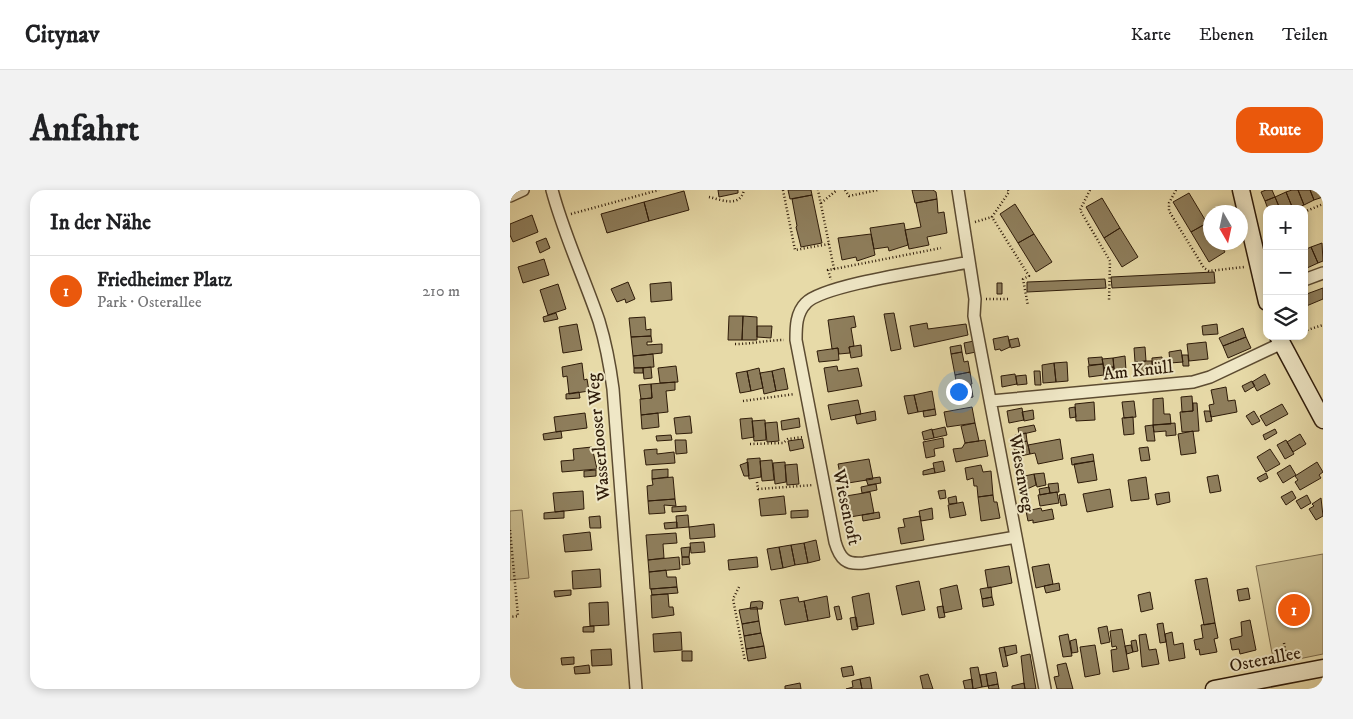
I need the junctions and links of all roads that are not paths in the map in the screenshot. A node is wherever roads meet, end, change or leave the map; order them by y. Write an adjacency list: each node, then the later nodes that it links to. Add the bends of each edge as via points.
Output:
1 (523, 190): 5 (street)
2 (552, 190): 15 (street, Wasserlooser Weg, via 608,355)
3 (958, 190): 6 (street, Wiesenweg)
4 (1241, 190): 9 (street)
5 (510, 196)
6 (969, 262): 11 (street, Wiesenweg, via 975,299 974,316); 13 (street, Wiesentoft, via 817,295 798,314 796,340 839,556 853,564)
7 (1323, 273): 8 (street)
8 (1308, 279)
9 (1266, 295)
10 (1279, 340): 11 (street, Am Knüll, via 1210,377 1193,382); 12 (street)
11 (991, 401): 13 (street, Wiesenweg)
12 (1323, 420)
13 (1016, 537): 16 (street, Wiesenweg)
14 (1323, 668): 17 (street, Osterallee)
15 (636, 689)
16 (1045, 689)
17 (1214, 689)

